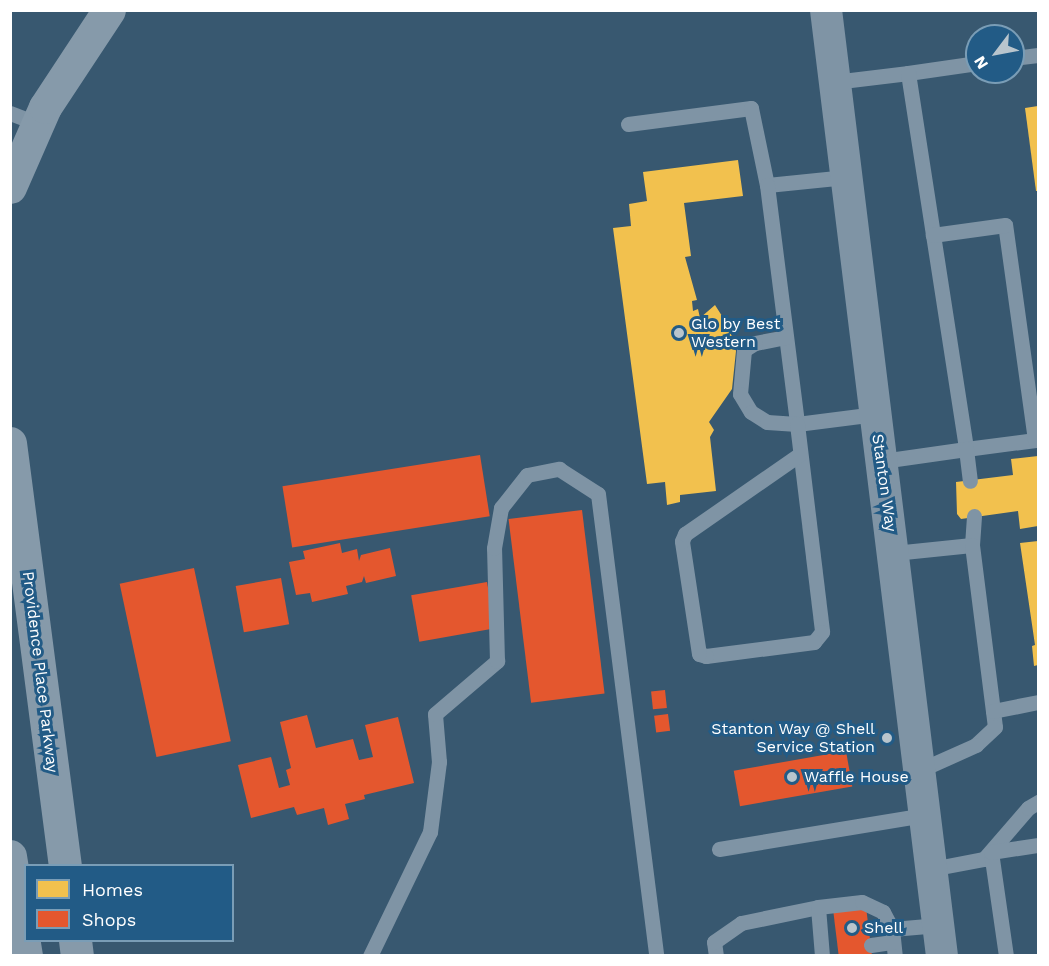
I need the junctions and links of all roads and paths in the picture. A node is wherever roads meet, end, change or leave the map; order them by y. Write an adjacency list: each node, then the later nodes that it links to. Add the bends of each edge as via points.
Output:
1 (109, 10): 6 (street)
2 (826, 10): 5 (street, Stanton Way)
3 (965, 65): 4 (lane)
4 (908, 73): 5 (lane); 11 (lane)
5 (834, 82): 8 (street, Stanton Way)
6 (24, 118): 10 (street)
7 (628, 124): 9 (lane, via 751,108)
8 (846, 177): 9 (lane); 13 (street, Stanton Way)
9 (767, 185): 12 (lane)
10 (10, 187)
11 (933, 235): 16 (lane); 16 (lane, via 1005,225 1035,440)
12 (786, 337): 14 (lane); 14 (lane, via 755,343 744,350 740,394 751,412 767,422)
13 (875, 414): 14 (lane); 18 (street, Stanton Way)
14 (797, 424): 17 (lane)
15 (10, 443): 32 (street, Providence Place Parkway)
16 (966, 450): 18 (lane); 19 (lane)
17 (800, 454): 17 (lane, via 822,632 814,642 699,654 682,541 691,527)
18 (882, 461): 22 (street, Stanton Way)
19 (970, 481)
20 (974, 516): 21 (lane)
21 (972, 545): 22 (lane); 24 (lane)
22 (894, 553): 25 (street, Stanton Way)
23 (1038, 702): 24 (lane)
24 (993, 711): 25 (lane, via 995,727 976,745)
25 (920, 770): 27 (street, Stanton Way)
26 (1038, 802): 30 (lane, via 1028,808)
27 (925, 815): 29 (lane); 33 (street, Stanton Way)
28 (1038, 845): 30 (lane)
29 (719, 849)
30 (991, 852): 33 (lane, via 984,859); 45 (lane)
31 (10, 856): 41 (street)
32 (65, 864)
33 (931, 869): 35 (street, Stanton Way)
34 (818, 907): 36 (lane, via 862,902 883,912); 38 (lane, via 741,923); 40 (lane)
35 (939, 925): 36 (lane); 44 (street, Stanton Way)
36 (894, 942): 37 (lane)
37 (871, 945)
38 (715, 949)
39 (838, 949): 40 (lane)
40 (822, 953)
41 (26, 956)
42 (370, 956): 43 (lane, via 430,832 439,762 435,714 497,661 494,548 501,508 527,476 559,469 598,494)
43 (656, 956)
44 (942, 956)
45 (1006, 956)

